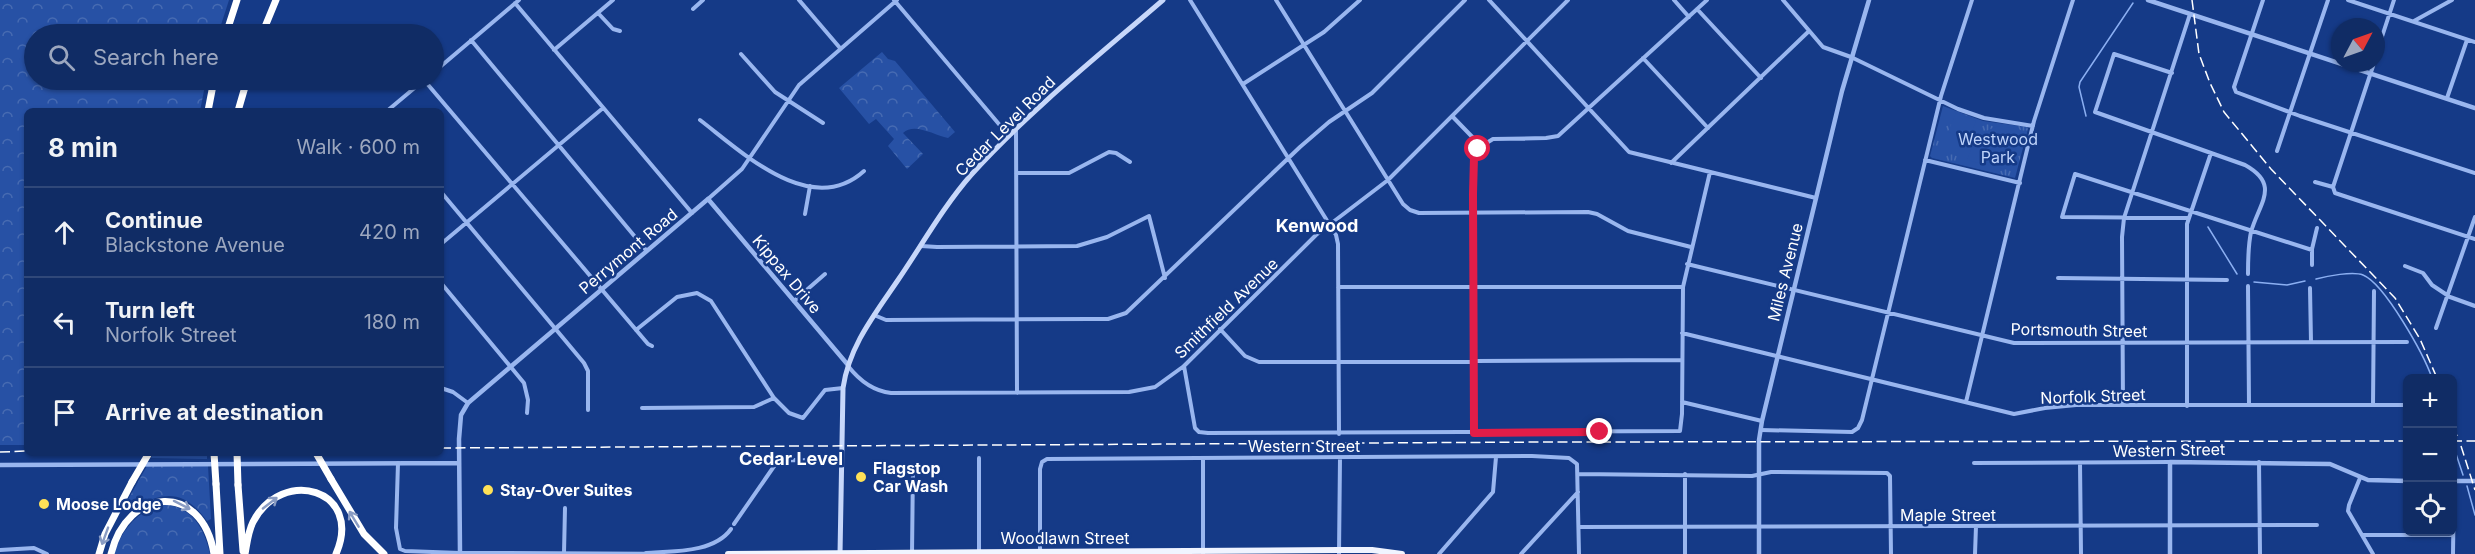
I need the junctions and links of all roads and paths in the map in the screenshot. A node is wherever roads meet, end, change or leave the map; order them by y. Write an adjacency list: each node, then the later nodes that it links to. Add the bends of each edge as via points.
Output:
1 (237, 0): 34 (highway)
2 (276, 0): 35 (highway)
3 (613, 0): 29 (street)
4 (703, 0): 27 (street)
5 (799, 0): 45 (street)
6 (1163, 0): 76 (main road, Cedar Level Road)
7 (1190, 0): 55 (street)
8 (1276, 0): 44 (street)
9 (1360, 0): 44 (street)
10 (1465, 0): 69 (street, via 1372,93)
11 (1488, 0): 42 (street)
12 (1568, 0): 42 (street, Smithfield Avenue)
13 (1674, 0): 32 (street)
14 (1707, 0): 28 (street)
15 (1783, 0): 38 (street)
16 (1869, 0): 49 (street, Miles Avenue)
17 (1972, 0): 62 (street)
18 (2073, 0): 74 (street)
19 (2148, 0): 30 (street)
20 (2263, 0): 39 (street)
21 (2328, 0): 47 (street)
22 (2348, 0): 31 (street)
23 (2394, 0): 31 (street)
24 (2452, 0): 33 (street)
25 (895, 1): 45 (street, Perrymont Road); 79 (street)
26 (517, 2): 40 (street); 46 (street)
27 (693, 9)
28 (1697, 9): 32 (street); 54 (street)
29 (598, 14): 37 (street); 46 (street)
30 (2190, 14): 39 (street); 52 (street)
31 (2389, 14): 33 (street); 36 (street)
32 (1689, 16): 50 (street)
33 (2414, 21): 41 (street)
34 (229, 24)
35 (266, 24)
36 (2385, 27)
37 (620, 31)
38 (1808, 32): 49 (street, via 1823,47); 54 (street)
39 (2251, 34): 47 (street); 70 (street, via 2234,87 2239,94)
40 (471, 40): 51 (street); 80 (street)
41 (2467, 40): 43 (street); 60 (street)
42 (1526, 41): 68 (street); 71 (street, Smithfield Avenue)
43 (2475, 42)
44 (1305, 45): 55 (street); 69 (street)
45 (840, 48): 61 (street, Perrymont Road)
46 (554, 50): 67 (street)
47 (2310, 53): 53 (street); 70 (street)
48 (741, 54): 61 (street, via 769,87)
49 (1851, 57): 62 (street); 101 (street, Miles Avenue)
50 (1643, 58): 68 (street); 75 (street)
51 (444, 63)
52 (2172, 73): 78 (street); 78 (street, via 2114,54 2095,112)
53 (2370, 73): 60 (street); 77 (street)
54 (1761, 78): 75 (street)
55 (1243, 84): 84 (street)
56 (212, 90): 63 (highway)
57 (245, 90): 64 (highway)
58 (412, 90): 65 (street)
59 (432, 90): 96 (street)
60 (2447, 98): 66 (street)
61 (787, 101): 73 (street); 85 (street, Perrymont Road)
62 (1939, 102): 74 (street, via 1984,118); 86 (street)
63 (209, 108)
64 (239, 108)
65 (391, 108)
66 (2475, 108)
67 (604, 109): 80 (street); 104 (street)
68 (1589, 109): 81 (street, via 1554,138 1493,139); 88 (street, via 1629,152)
69 (1345, 111): 84 (street); 93 (street)
70 (2291, 112): 77 (street); 82 (street)
71 (1452, 116): 81 (street); 93 (street, Smithfield Avenue)
72 (700, 120): 85 (street)
73 (823, 123)
74 (2033, 126): 95 (street)
75 (1708, 128): 88 (street)
76 (1016, 130): 79 (main road, Cedar Level Road); 90 (street)
77 (2351, 132): 92 (street); 98 (street)
78 (2152, 133): 83 (street); 99 (street)
79 (1010, 136): 117 (main road, Cedar Level Road, via 959,190)
80 (559, 145): 96 (street); 120 (street)
81 (1481, 146): 105 (street, via 1474,157)
82 (2277, 152)
83 (2211, 153): 103 (street); 113 (street, via 2245,165 2265,183)
84 (1288, 158): 111 (street); 127 (street)
85 (750, 159): 97 (street, via 775,176); 102 (street, Perrymont Road)
86 (1925, 160): 95 (street); 144 (street)
87 (1130, 162): 90 (street, via 1109,152 1063,174)
88 (1671, 163): 91 (street)
89 (864, 171): 97 (street, via 838,187)
90 (1016, 172): 118 (street)
91 (1710, 172): 101 (street); 119 (street)
92 (2475, 173)
93 (1388, 180): 105 (street, via 1402,204 1414,212); 111 (street, Smithfield Avenue)
94 (2315, 182): 98 (street)
95 (2020, 183): 152 (street)
96 (511, 185): 110 (street); 138 (street)
97 (810, 186): 106 (street)
98 (2333, 187): 114 (street, via 2341,195)
99 (2132, 192): 103 (street); 108 (street); 108 (street, via 2075,174 2062,217)
100 (444, 196): 110 (street)
101 (1815, 198): 139 (street, Miles Avenue)
102 (708, 199): 104 (street, Perrymont Road); 142 (street, Kippax Drive)
103 (2192, 212): 109 (street); 113 (street)
104 (692, 213): 120 (street, Perrymont Road)
105 (1473, 213): 119 (street, via 1588,212 1628,231); 135 (street)
106 (805, 214)
107 (2475, 217): 114 (street)
108 (2124, 218): 109 (street); 129 (street)
109 (2189, 218): 130 (street)
110 (466, 223): 116 (street); 147 (street)
111 (1329, 225): 134 (street, via 1337,240); 149 (street, Smithfield Avenue)
112 (2318, 228): 121 (street)
113 (2252, 231): 121 (street); 126 (street)
114 (2468, 236): 115 (street); 141 (street)
115 (2475, 239)
116 (444, 241)
117 (921, 246): 118 (street); 145 (main road, Cedar Level Road)
118 (1016, 247): 127 (street, via 1086,244 1146,216 1150,217); 146 (street)
119 (1691, 247): 122 (street)
120 (646, 250): 138 (street, Perrymont Road)
121 (2312, 250): 123 (street)
122 (1688, 264): 136 (street); 139 (street, Portsmouth Street)
123 (2312, 265)
124 (2405, 266): 141 (street, via 2423,273)
125 (825, 274): 142 (street)
126 (2248, 274)
127 (1165, 278): 146 (street, via 1133,308 1115,318)
128 (2058, 278): 129 (street)
129 (2123, 280): 130 (street); 157 (street)
130 (2186, 280): 131 (street); 158 (street)
131 (2228, 280)
132 (2248, 286): 153 (street)
133 (444, 287): 164 (street)
134 (1338, 287): 135 (street); 163 (street)
135 (1474, 287): 136 (street); 162 (street)
136 (1683, 287): 151 (street)
137 (2310, 288): 154 (street)
138 (600, 290): 147 (street, Perrymont Road); 150 (street)
139 (1793, 290): 144 (street, Portsmouth Street); 160 (street, Miles Avenue)
140 (2374, 291): 155 (street)
141 (2448, 296): 143 (street); 148 (street)
142 (794, 301): 165 (street, Kippax Drive)
143 (2475, 306)
144 (1888, 313): 152 (street, Portsmouth Street); 167 (street)
145 (874, 315): 146 (street, via 886,320); 165 (main road, Cedar Level Road)
146 (1017, 320): 170 (street)
147 (555, 328): 164 (street, Perrymont Road); 181 (street, via 588,371)
148 (2436, 328)
149 (1221, 329): 163 (street, via 1245,356 1255,361); 166 (street, Smithfield Avenue)
150 (636, 330): 159 (street); 171 (street, via 677,297 688,293 704,296)
151 (1682, 333): 160 (street, Norfolk Street); 161 (street)
152 (1982, 336): 157 (street, Portsmouth Street, via 2019,343); 173 (street)
153 (2248, 342): 154 (street, Portsmouth Street); 158 (street, Portsmouth Street); 176 (street)
154 (2311, 342): 155 (street, Portsmouth Street)
155 (2373, 342): 156 (street, Portsmouth Street); 177 (street)
156 (2408, 342)
157 (2122, 343): 158 (street, Portsmouth Street); 175 (street)
158 (2186, 343): 179 (street)
159 (652, 346)
160 (1777, 356): 167 (street, Norfolk Street); 183 (street, Miles Avenue)
161 (1682, 360): 162 (street); 172 (street)
162 (1474, 361): 163 (street); 185 (street)
163 (1338, 362): 186 (street)
164 (510, 365): 174 (street, Perrymont Road); 182 (street, via 526,388)
165 (848, 365): 168 (main road, Cedar Level Road); 170 (street, Smithfield Avenue, via 864,382 884,392)
166 (1184, 366): 170 (street, Smithfield Avenue, via 1155,387 1138,392); 186 (street, via 1197,430)
167 (1872, 379): 173 (street, Norfolk Street); 184 (street, via 1858,428 1852,432)
168 (843, 388): 171 (street, via 825,390 803,418 795,417); 195 (main road, Cedar Level Road)
169 (444, 389): 174 (street)
170 (1017, 393)
171 (774, 398): 180 (street, via 754,407)
172 (1682, 402): 183 (street); 185 (street, via 1680,431)
173 (1966, 402): 175 (street, Norfolk Street, via 2014,414 2057,406)
174 (468, 403): 197 (street, via 460,419)
175 (2123, 405): 179 (street, Norfolk Street)
176 (2248, 405): 177 (street, Norfolk Street); 179 (street, Norfolk Street)
177 (2373, 405): 178 (street, Norfolk Street)
178 (2403, 405)
179 (2187, 406)
180 (642, 408)
181 (588, 410)
182 (527, 413)
183 (1762, 421): 184 (street, Miles Avenue)
184 (1760, 430): 206 (street, Miles Avenue)
185 (1474, 433): 186 (street)
186 (1339, 434)
187 (147, 456): 238 (highway, one-way to 238, bridge, via 105,534)
188 (214, 456): 241 (highway, bridge)
189 (237, 456): 242 (highway, bridge)
190 (318, 456): 244 (highway, one-way to 190, bridge, via 364,534)
191 (1496, 457): 194 (street, Western Street); 204 (street, Western Street, via 1564,457 1575,462); 247 (street, via 1492,492)
192 (979, 458): 226 (street)
193 (1203, 458): 194 (street, Western Street); 227 (street, Western Street, via 1044,460 1040,469); 228 (street)
194 (1340, 458): 229 (street)
195 (841, 461): 233 (street, via 777,462 719,541); 234 (main road, Cedar Level Road)
196 (2259, 461): 198 (street, Western Street); 207 (street, Western Street, via 2330,464); 213 (street)
197 (459, 462): 199 (street); 230 (street)
198 (2170, 462): 201 (street, Western Street); 218 (street)
199 (398, 463): 202 (street); 230 (street, via 396,528 400,549)
200 (1974, 463): 201 (street, Western Street)
201 (2080, 463): 217 (street)
202 (0, 465)
203 (913, 465): 235 (street)
204 (1578, 474): 205 (street); 211 (street)
205 (1685, 474): 206 (street); 221 (street)
206 (1759, 475): 215 (street, Miles Avenue); 220 (street, via 1887,473)
207 (2360, 478): 208 (street); 222 (street, via 2348,508)
208 (2403, 481)
209 (2457, 481): 210 (street)
210 (2475, 481)
211 (1578, 492): 219 (street); 248 (street)
212 (565, 508): 231 (street)
213 (2259, 524): 214 (street, Maple Street); 218 (street, Maple Street); 256 (street)
214 (2317, 525)
215 (1759, 526): 220 (street, Maple Street); 221 (street, Maple Street); 251 (street, Miles Avenue)
216 (1976, 526): 217 (street, Maple Street); 220 (street, Maple Street); 253 (street)
217 (2080, 526): 218 (street, Maple Street); 254 (street)
218 (2170, 526): 255 (street)
219 (1579, 527): 221 (street, Maple Street); 249 (street)
220 (1891, 527): 252 (street)
221 (1684, 528): 250 (street)
222 (2363, 535): 223 (street); 257 (street)
223 (2403, 535)
224 (2453, 536): 258 (street)
225 (0, 550): 237 (street, via 34,548)
226 (979, 552): 227 (highway, Woodlawn Street); 235 (highway, Woodlawn Street)
227 (1040, 552): 236 (highway, Woodlawn Street)
228 (1203, 552): 229 (highway, Woodlawn Street); 236 (highway, Woodlawn Street)
229 (1339, 552): 246 (highway, Woodlawn Street)
230 (460, 553): 231 (street)
231 (564, 553): 232 (street)
232 (597, 553): 233 (street)
233 (646, 553)
234 (840, 553): 235 (highway, Woodlawn Street); 245 (highway, Woodlawn Street)
235 (912, 553)
236 (1067, 553)
237 (47, 554)
238 (99, 554)
239 (111, 554): 240 (highway, one-way to 240, via 118,534 129,520 145,506 165,500 194,512 209,534)
240 (214, 554)
241 (220, 554)
242 (244, 554): 243 (highway, one-way to 243, via 251,528 262,509 283,495 304,489 322,495 338,510 342,529)
243 (336, 554)
244 (384, 554)
245 (728, 554)
246 (1402, 554)
247 (1439, 554)
248 (1521, 554)
249 (1579, 554)
250 (1685, 554)
251 (1759, 554)
252 (1891, 554)
253 (1976, 554)
254 (2081, 554)
255 (2170, 554)
256 (2260, 554)
257 (2373, 554)
258 (2453, 554)

